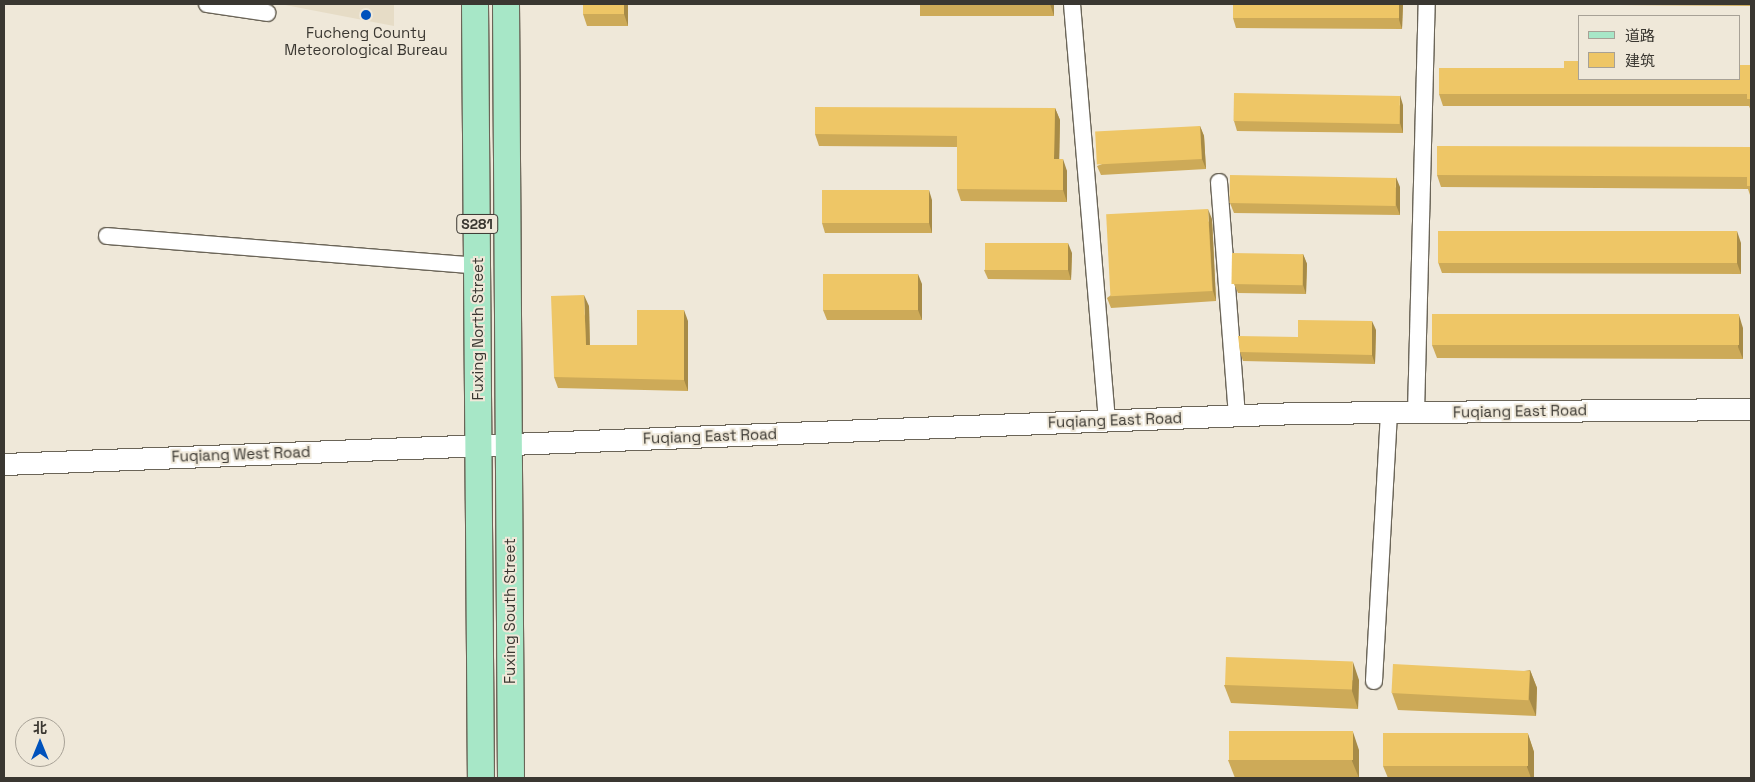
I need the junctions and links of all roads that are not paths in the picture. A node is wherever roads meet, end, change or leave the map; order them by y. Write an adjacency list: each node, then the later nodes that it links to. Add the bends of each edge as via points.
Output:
1 (207, 4): 6 (street)
2 (475, 4): 9 (main road, Fuxing North Street / S281)
3 (506, 4): 15 (main road, Fuxing North Street / S281)
4 (1072, 4): 14 (street)
5 (1427, 4): 12 (street)
6 (266, 13)
7 (1219, 182): 13 (street)
8 (106, 236): 9 (street)
9 (477, 266): 16 (main road, Fuxing North Street / S281)
10 (1751, 408): 12 (street, Fuqiang East Road)
11 (1389, 412): 12 (street, Fuqiang East Road); 13 (street, Fuqiang East Road); 18 (street)
12 (1416, 412)
13 (1237, 415): 14 (street, Fuqiang East Road)
14 (1107, 420): 15 (street, Fuqiang East Road)
15 (509, 444): 16 (street, Fuqiang East Road); 20 (main road, Fuxing South Street / S281)
16 (478, 445): 17 (street, Fuqiang West Road); 19 (main road, Fuxing South Street / S281)
17 (4, 464)
18 (1374, 681)
19 (481, 778)
20 (511, 778)

